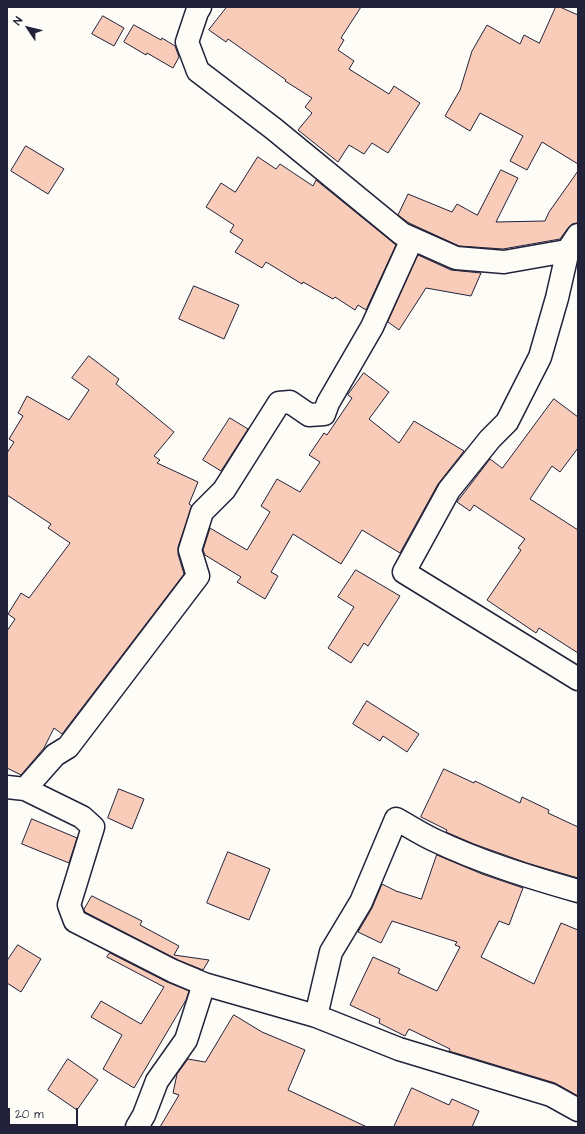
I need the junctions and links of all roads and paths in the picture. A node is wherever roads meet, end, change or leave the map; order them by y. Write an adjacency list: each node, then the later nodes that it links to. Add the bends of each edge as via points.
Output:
1 (200, 7): 2 (street, via 187,42 198,71 274,129 402,234)
2 (412, 239): 3 (street, via 456,258 504,262); 5 (street, via 372,327 324,414 309,415 290,402 279,403 224,490 202,512 190,550 198,576 68,747)
3 (575, 245): 4 (street, via 540,357 507,422 449,490 404,572)
4 (578, 679)
5 (16, 788): 7 (street, via 82,817 93,827 69,905 75,921)
6 (578, 891): 8 (street, via 528,877 480,859 434,840 396,819 361,902 331,952)
7 (204, 984): 8 (street); 10 (street, via 186,1040 157,1081)
8 (316, 1016): 9 (street, via 400,1049 551,1096)
9 (578, 1110)
10 (137, 1127)

